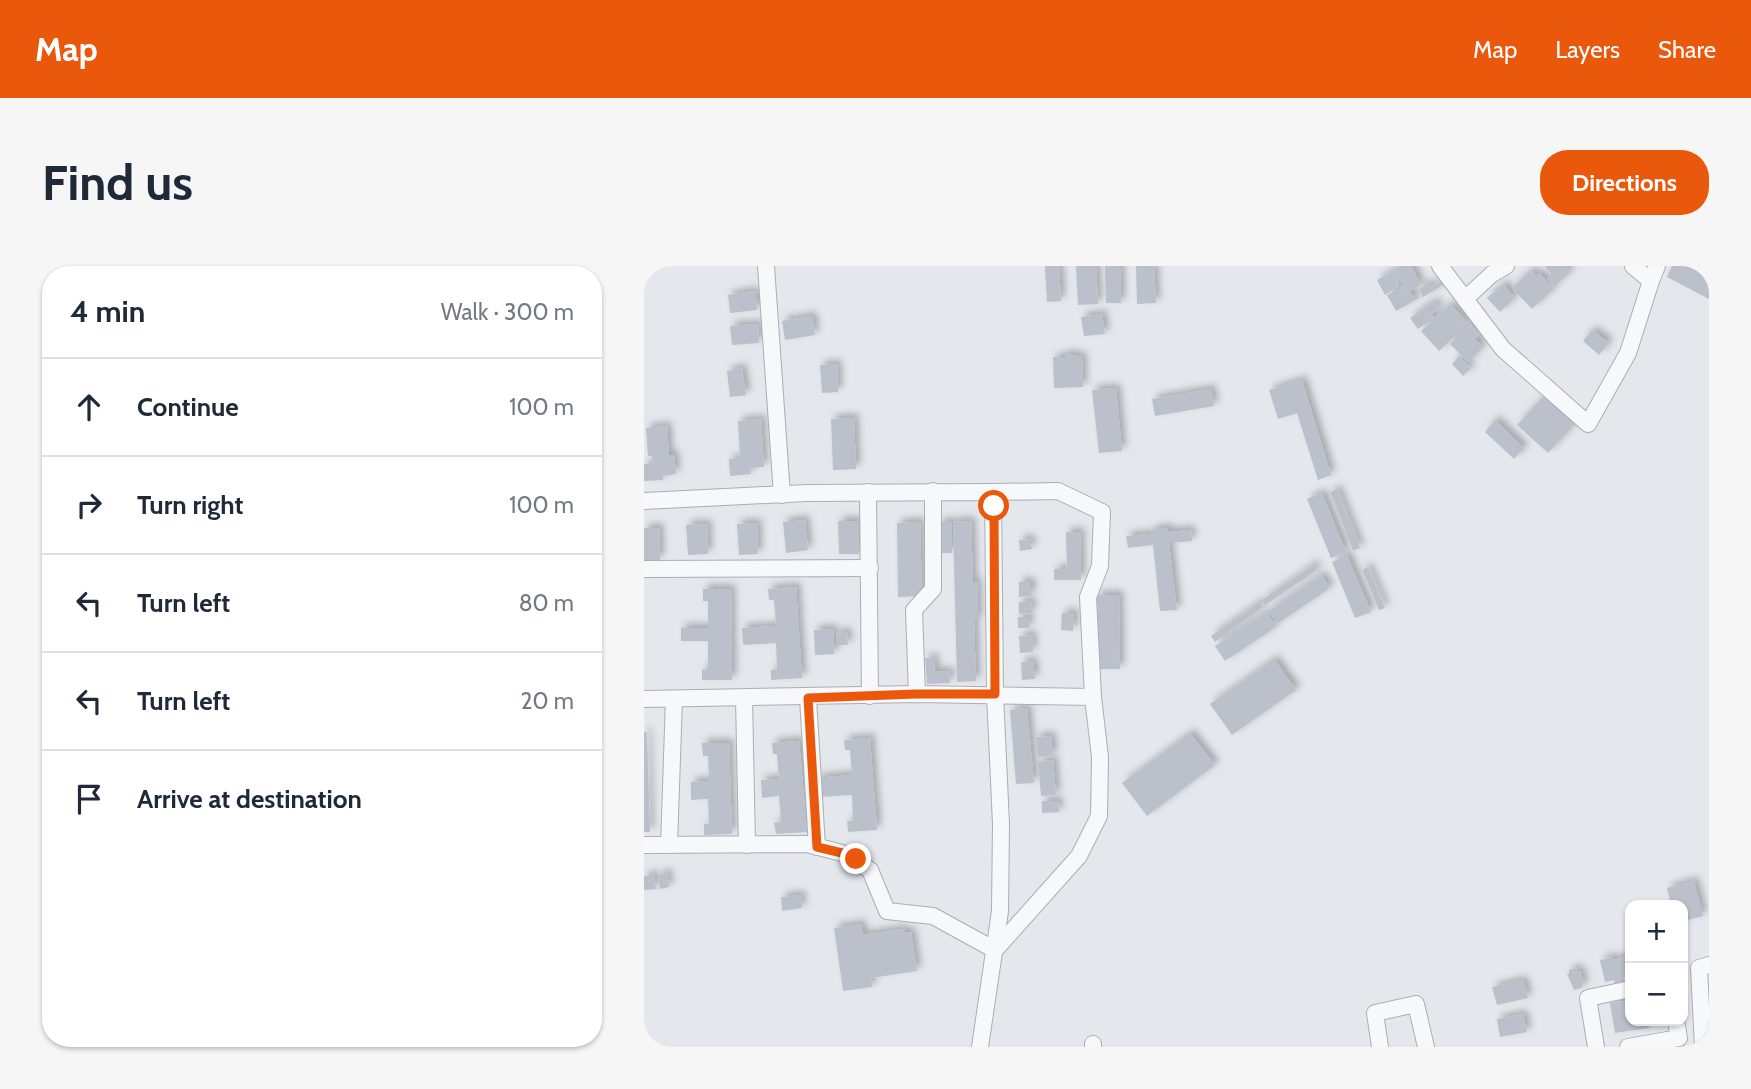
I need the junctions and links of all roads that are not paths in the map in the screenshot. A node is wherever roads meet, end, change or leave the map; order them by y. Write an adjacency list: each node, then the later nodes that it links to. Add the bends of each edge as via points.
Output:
1 (766, 266): 10 (street)
2 (1440, 266): 6 (street)
3 (1506, 266): 6 (street)
4 (1633, 266): 5 (street)
5 (1654, 273): 6 (street, via 1628,353 1588,424 1503,349)
6 (1465, 299)
7 (933, 491): 8 (street); 9 (street); 14 (street, via 933,589 914,611)
8 (868, 492): 10 (street); 12 (street)
9 (993, 492): 15 (street); 17 (street, via 1058,491 1102,512 1100,566 1088,597)
10 (782, 495): 11 (street)
11 (644, 501)
12 (870, 568): 13 (street); 16 (street)
13 (644, 569)
14 (916, 694): 15 (street); 16 (street)
15 (995, 694): 17 (street); 26 (street, via 1001,824)
16 (870, 696): 19 (street)
17 (1093, 697): 26 (street, via 1100,757 1099,816 1079,856)
18 (744, 698): 19 (street); 21 (street); 24 (street)
19 (808, 698): 25 (street)
20 (644, 699): 21 (street)
21 (674, 699): 23 (street)
22 (644, 845): 23 (street)
23 (669, 845): 24 (street)
24 (747, 845): 25 (street)
25 (817, 847): 26 (street, via 842,853 870,870 887,911 933,916)
26 (995, 950): 30 (street)
27 (1709, 965): 35 (street, via 1699,968)
28 (1625, 990): 33 (street, via 1588,998)
29 (1677, 1026): 34 (street, via 1679,1038)
30 (980, 1047)
31 (1380, 1047): 32 (street, via 1375,1013 1416,1004)
32 (1426, 1047)
33 (1596, 1047)
34 (1628, 1047)
35 (1703, 1047)

